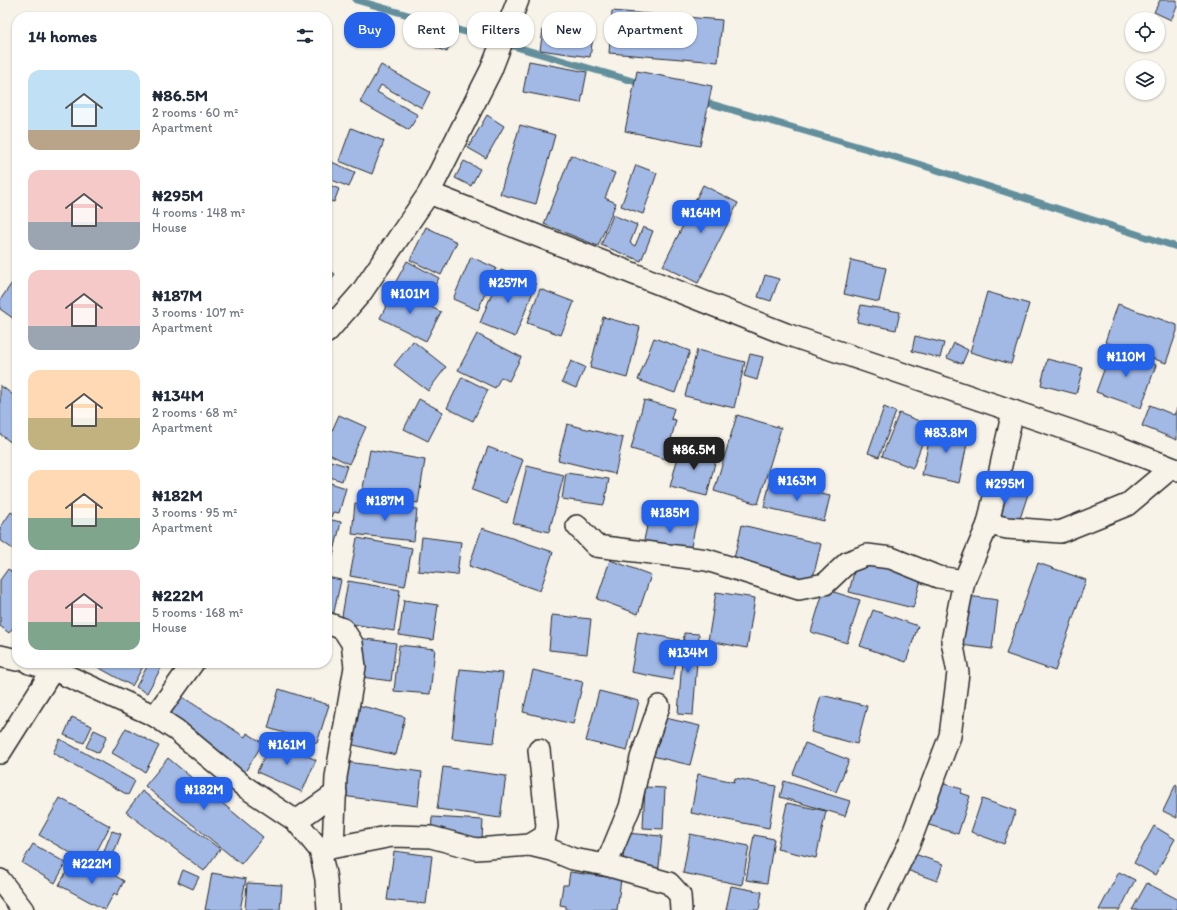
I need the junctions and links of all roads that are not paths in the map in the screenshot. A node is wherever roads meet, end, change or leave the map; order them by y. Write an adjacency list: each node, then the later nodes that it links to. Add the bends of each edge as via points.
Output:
1 (518, 0): 2 (street, via 491,70)
2 (429, 193): 3 (street, via 361,293); 4 (street, via 786,334)
3 (332, 326)
4 (1014, 411): 5 (street); 6 (street)
5 (1174, 469): 6 (street, via 1127,505 1060,532)
6 (988, 524): 8 (street)
7 (577, 526): 8 (street, via 596,546 707,560 799,589 825,584 848,562 867,555 891,558 938,577)
8 (964, 581): 28 (street, via 952,640 958,673 950,736 910,844)
9 (332, 625): 19 (street, via 343,629 352,643 355,667 336,778)
10 (0, 656): 11 (street)
11 (12, 659)
12 (54, 668): 18 (street)
13 (59, 668): 16 (street)
14 (189, 668): 16 (street)
15 (659, 706): 23 (street, via 641,758 630,807)
16 (155, 716): 20 (street, via 176,730 245,788)
17 (539, 750): 21 (street, via 547,826 545,836)
18 (0, 753)
19 (336, 793): 20 (street); 22 (street)
20 (296, 821): 22 (street)
21 (530, 844): 22 (street, via 476,849 430,837 392,836); 23 (street, via 573,859)
22 (326, 848): 26 (street)
23 (606, 865): 27 (street, via 669,883 680,895)
24 (0, 880): 25 (street)
25 (23, 910)
26 (328, 910)
27 (680, 910)
28 (878, 910)

